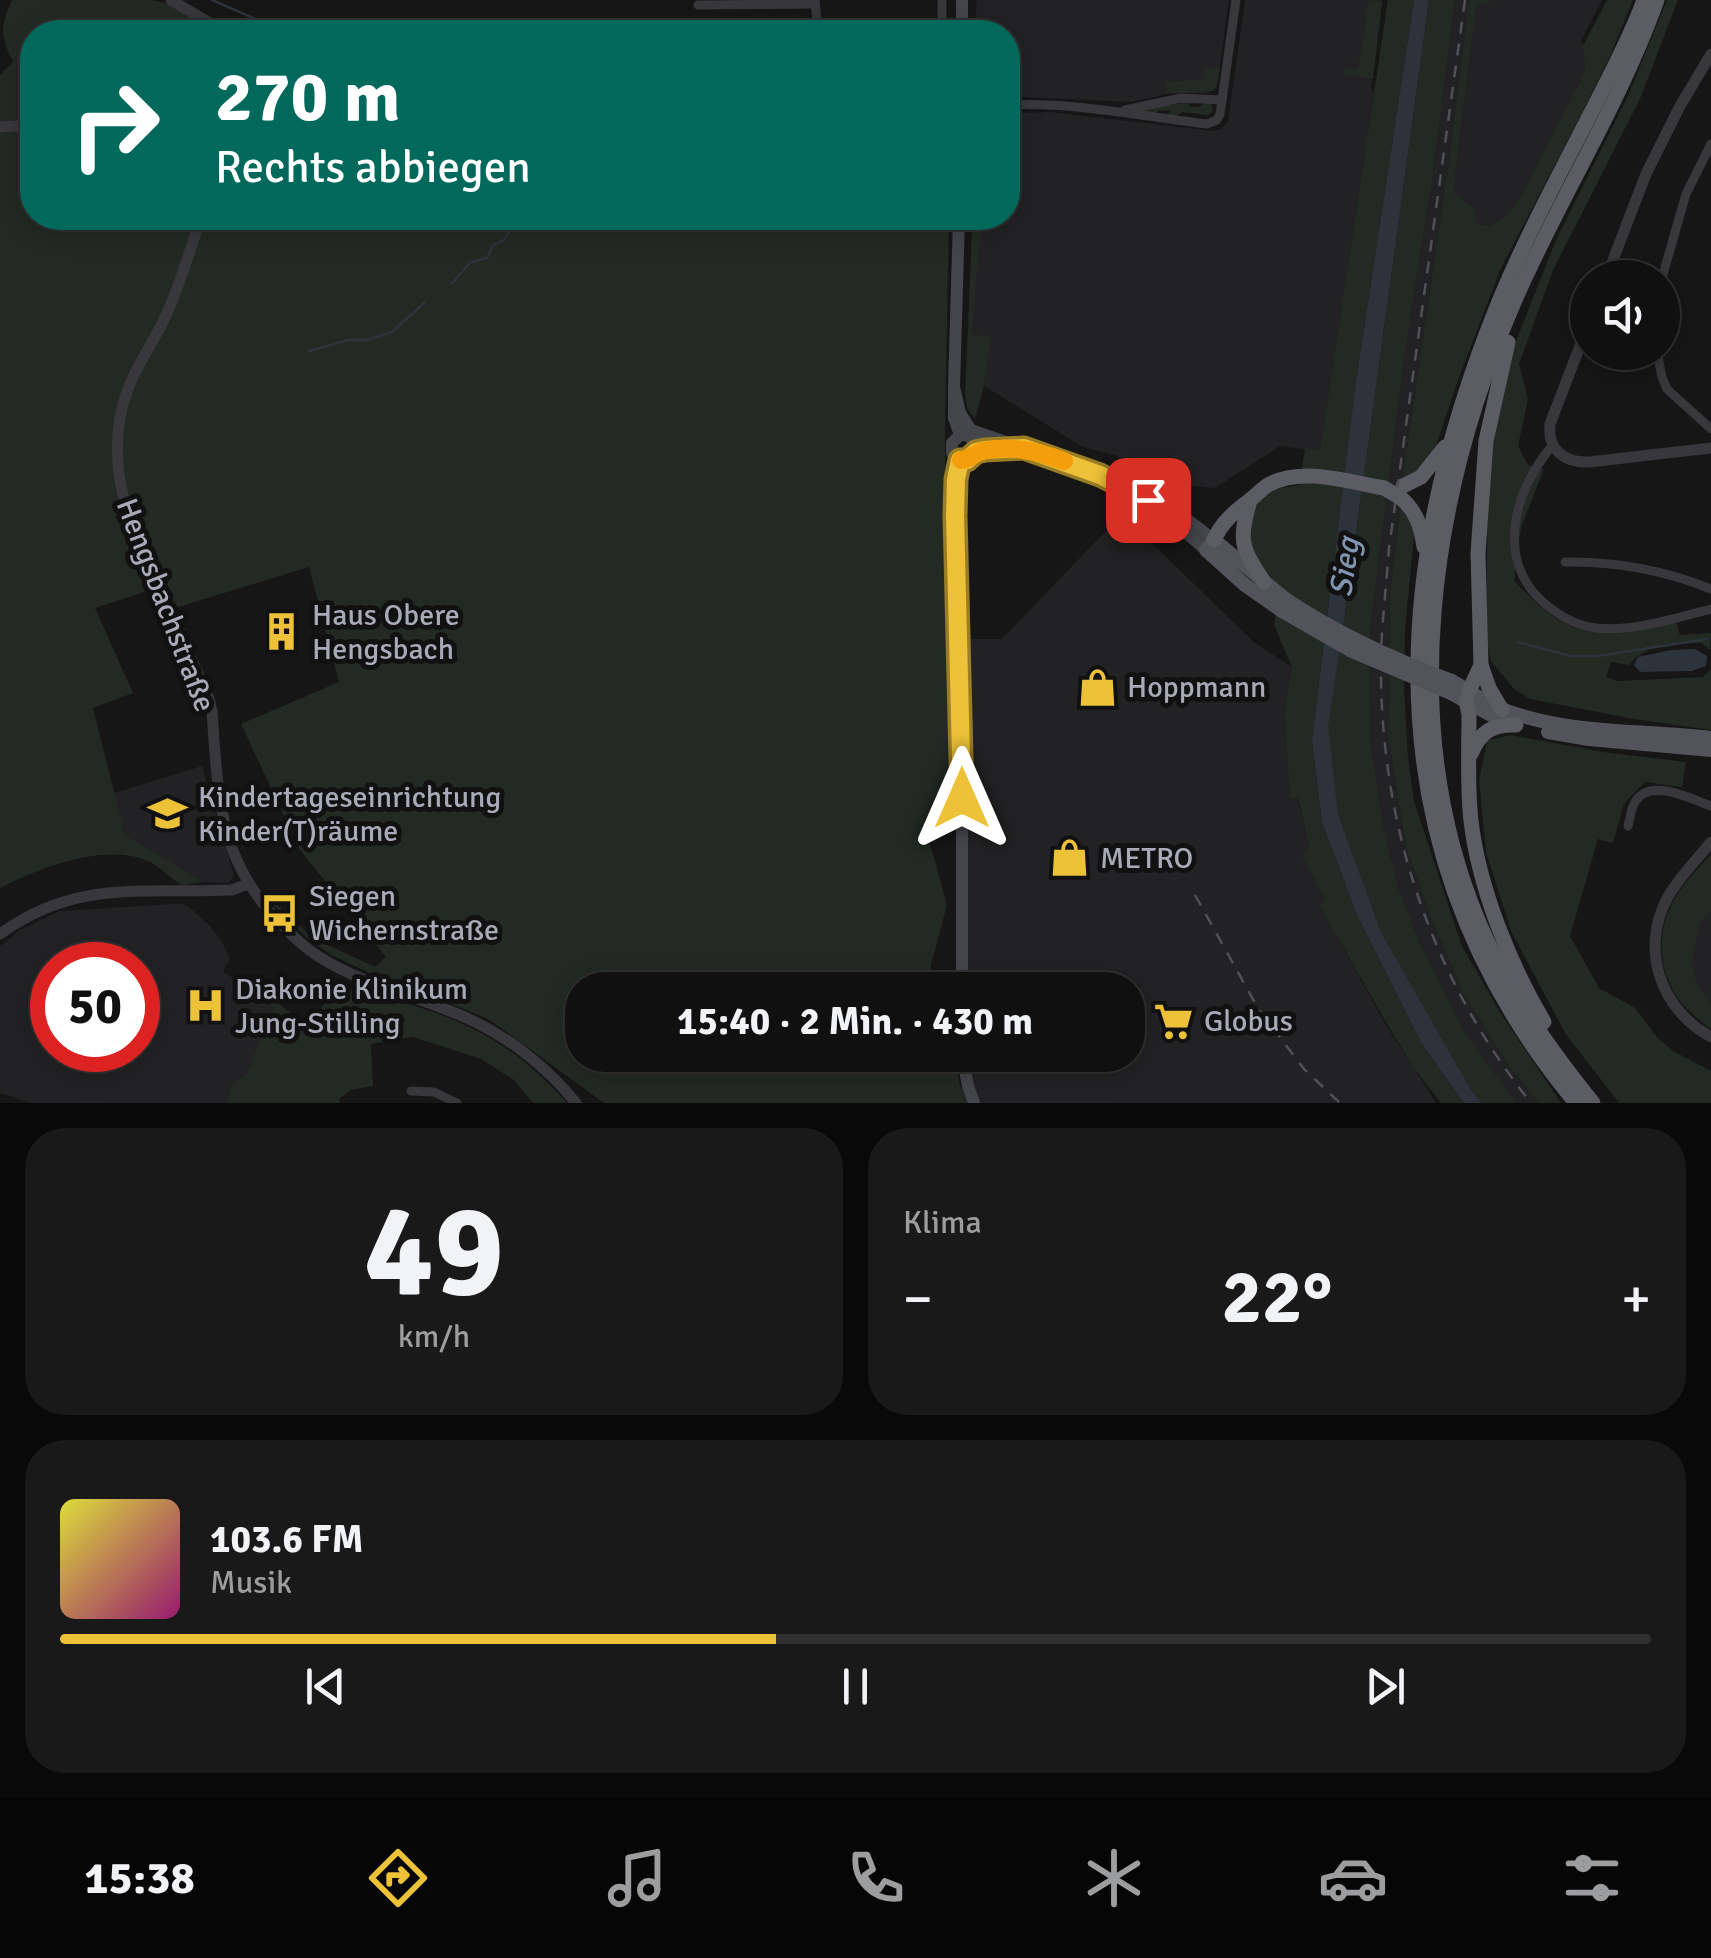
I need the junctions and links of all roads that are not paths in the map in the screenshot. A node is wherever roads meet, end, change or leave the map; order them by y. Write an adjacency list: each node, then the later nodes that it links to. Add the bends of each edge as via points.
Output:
1 (171, 0): 7 (street)
2 (1236, 0): 9 (street)
3 (1644, 0): 23 (highway, via 1501,298)
4 (1658, 0): 15 (highway)
5 (815, 2): 6 (street)
6 (698, 6)
7 (205, 20)
8 (1711, 54): 16 (street, via 1646,174)
9 (1222, 100): 11 (street, via 1174,99); 11 (street, via 1210,124)
10 (1020, 105): 11 (street)
11 (1122, 111)
12 (1711, 144): 17 (street, via 1686,194)
13 (197, 230): 51 (street, Hengsbachstraße, via 168,311 128,388 117,466 130,518 212,711 222,811)
14 (959, 230): 20 (main road)
15 (1544, 236): 39 (highway, via 1508,341 1486,441 1478,553); 61 (highway, via 1489,366 1456,482 1434,608 1431,706 1443,807 1480,926 1524,1009)
16 (1613, 260)
17 (1667, 260)
18 (1570, 370): 24 (street, via 1554,412)
19 (1661, 370): 21 (street, via 1667,389)
20 (954, 387): 22 (main road); 26 (main road, via 971,430)
21 (1707, 426): 27 (street)
22 (960, 436): 25 (main road, via 971,437); 29 (main road, via 951,446)
23 (1453, 436): 30 (highway, via 1428,471); 33 (highway)
24 (1552, 446): 27 (street, via 1579,462); 38 (street, via 1523,491 1514,549 1518,569 1544,604 1593,628)
25 (976, 448): 26 (main road); 29 (main road)
26 (1024, 448): 32 (main road, via 1100,475 1183,516)
27 (1697, 448): 28 (street)
28 (1711, 448)
29 (960, 460): 53 (main road, via 955,516)
30 (1402, 492): 31 (highway, bridge, via 1318,476 1286,478); 33 (highway, via 1421,524)
31 (1250, 500): 32 (highway); 35 (highway, via 1241,538)
32 (1210, 545): 35 (main road); 37 (main road, via 1246,585)
33 (1427, 562): 60 (highway, via 1419,725 1441,852 1498,992)
34 (1565, 562): 36 (street, via 1633,567)
35 (1264, 582): 37 (main road)
36 (1711, 589)
37 (1283, 604): 40 (main road, bridge, via 1350,650)
38 (1711, 609)
39 (1481, 664): 40 (highway); 41 (highway)
40 (1460, 691): 41 (main road); 42 (main road); 46 (highway, via 1469,714)
41 (1502, 710): 43 (main road, via 1606,732)
42 (1516, 725): 44 (main road, via 1588,740); 46 (highway, via 1489,729)
43 (1711, 738)
44 (1691, 748): 45 (main road); 47 (main road)
45 (1711, 750)
46 (1469, 758): 61 (highway, via 1475,845 1508,948 1540,1016)
47 (1711, 758)
48 (1706, 804): 49 (street, via 1647,792 1635,802)
49 (1628, 826)
50 (1711, 842): 54 (street, via 1665,902 1655,948 1672,1003)
51 (248, 884): 52 (street, via 232,890 94,893 53,904); 58 (street, Hengsbachstraße, via 298,942 321,958 488,1029 534,1060)
52 (0, 934)
53 (962, 972)
54 (1711, 1038)
55 (965, 1072): 59 (main road)
56 (411, 1092): 57 (street, via 434,1092)
57 (457, 1103)
58 (576, 1103)
59 (974, 1103)
60 (1576, 1103)
61 (1594, 1103)

